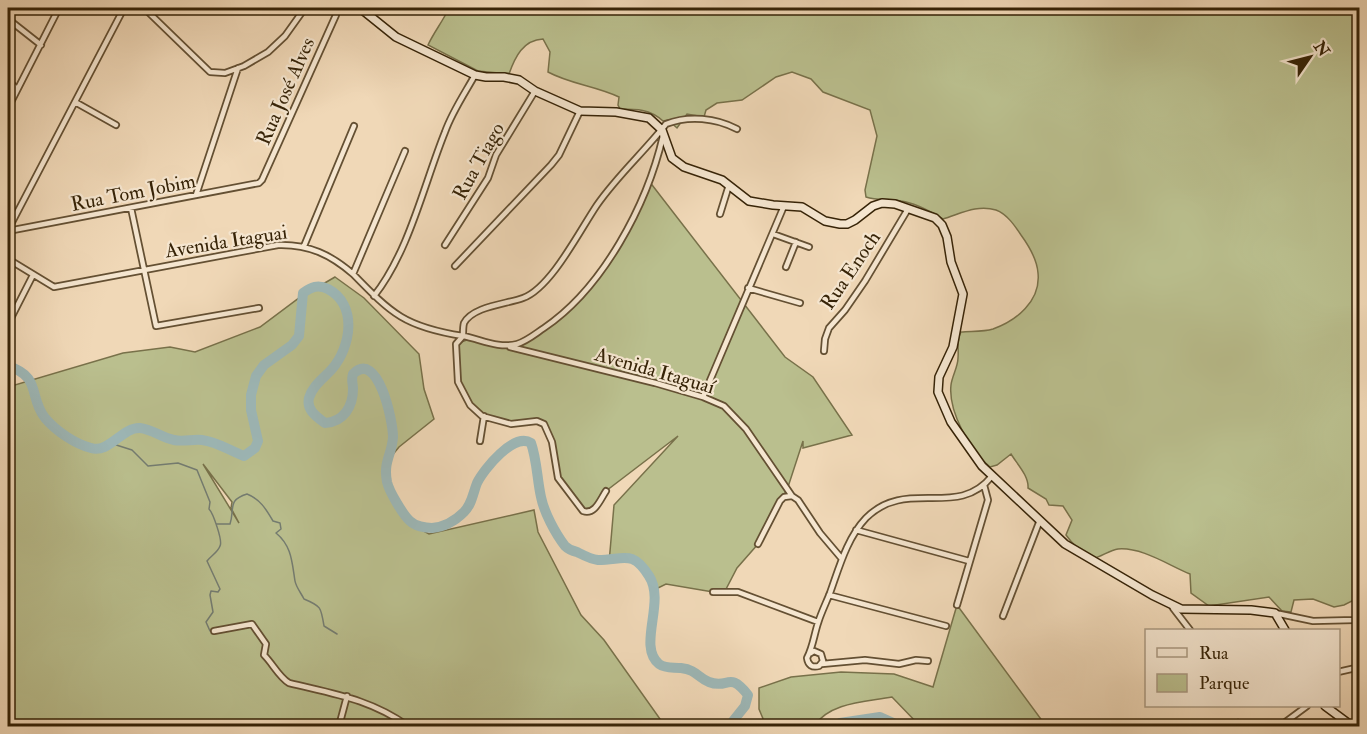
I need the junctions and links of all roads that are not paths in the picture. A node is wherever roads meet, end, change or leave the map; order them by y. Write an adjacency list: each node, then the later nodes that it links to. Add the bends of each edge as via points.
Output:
1 (59, 8): 8 (street)
2 (124, 8): 14 (street)
3 (144, 8): 9 (street, via 210,72 225,74)
4 (305, 8): 9 (street, via 268,52)
5 (335, 8): 22 (street, Rua José Alves, via 336,15)
6 (360, 8): 10 (street, via 396,37)
7 (8, 19): 8 (street)
8 (41, 45): 12 (street)
9 (238, 68): 24 (street)
10 (475, 75): 13 (street, via 519,80); 42 (street, via 446,128 398,259)
11 (8, 81): 12 (street)
12 (17, 89): 15 (street)
13 (535, 92): 16 (street); 32 (street, Rua Tiago, via 496,155 488,178)
14 (75, 102): 17 (street); 29 (street)
15 (8, 108)
16 (580, 111): 20 (street, via 640,115 657,124); 36 (street, via 551,165)
17 (116, 125)
18 (354, 126): 33 (street)
19 (738, 129): 20 (street, via 724,122 679,119 666,124)
20 (662, 133): 23 (street, via 672,158 681,165); 48 (street, via 632,162 597,206 539,288 523,298 498,303 469,317); 49 (street, via 649,181 625,234 588,288 557,319 525,341)
21 (405, 151): 39 (street)
22 (262, 180): 24 (street, Rua Tom Jobim, via 255,186)
23 (729, 185): 25 (street, via 749,201); 28 (street)
24 (196, 195): 26 (street, Rua Tom Jobim)
25 (783, 206): 27 (street, via 802,207 825,221 840,224 855,220 882,202); 30 (street)
26 (131, 208): 29 (street, Rua Tom Jobim); 38 (street)
27 (908, 209): 50 (street, Rua Enoch, via 865,281 829,328); 54 (street, via 935,218 947,237 963,294 938,392 951,422)
28 (720, 214)
29 (8, 230)
30 (773, 234): 31 (street); 41 (street)
31 (796, 242): 34 (street); 37 (street)
32 (445, 245)
33 (304, 246): 38 (street, Avenida Itaguai, via 278,245); 39 (street, Avenida Itaguai, via 337,260)
34 (809, 247)
35 (8, 259): 40 (street, Avenida Itaguai)
36 (455, 266)
37 (786, 267)
38 (144, 270): 40 (street, Avenida Itaguai, via 54,287); 44 (street, via 156,326)
39 (353, 274): 42 (street)
40 (33, 275): 46 (street)
41 (748, 288): 43 (street); 51 (street)
42 (374, 296): 48 (street, via 412,324)
43 (800, 303)
44 (259, 308)
45 (8, 310): 46 (street)
46 (14, 313): 47 (street)
47 (8, 324)
48 (463, 336): 49 (street, Avenida Itaguaí); 52 (street, via 456,344 458,382 470,405)
49 (504, 346): 51 (street, Avenida Itaguaí)
50 (824, 351)
51 (703, 397): 57 (street, Avenida Itaguaí, via 724,406 746,429)
52 (484, 416): 53 (street); 56 (street, via 511,424 544,424 552,442 558,478 583,511 592,511)
53 (480, 441)
54 (992, 476): 55 (street); 58 (street)
55 (984, 485): 59 (street, via 964,496 898,500 872,513); 62 (street, via 988,500)
56 (606, 491)
57 (792, 496): 60 (street, via 780,501); 61 (street, Avenida Itaguaí)
58 (1040, 520): 65 (street, via 1065,544); 68 (street)
59 (856, 530): 61 (street); 62 (street)
60 (758, 544)
61 (842, 559): 64 (street)
62 (969, 561): 66 (street)
63 (713, 592): 70 (street, via 738,592)
64 (829, 595): 70 (street); 71 (street)
65 (1166, 602): 67 (street, via 1181,609); 72 (street)
66 (957, 604)
67 (1275, 613): 69 (street, via 1320,621); 73 (street)
68 (1003, 616)
69 (1359, 618)
70 (818, 622): 75 (street)
71 (946, 626)
72 (1189, 629)
73 (1284, 629)
74 (214, 631): 80 (street, via 252,624 266,644 264,655 282,679)
75 (811, 653): 77 (street, via 821,654); 77 (street, via 807,658 809,664)
76 (928, 661): 77 (street)
77 (822, 664)
78 (1359, 667): 79 (street)
79 (1340, 672)
80 (347, 696): 84 (street); 85 (street, via 366,702)
81 (1304, 707): 86 (street)
82 (1329, 707): 83 (street)
83 (1350, 724)
84 (339, 726)
85 (408, 726)
86 (1280, 726)

